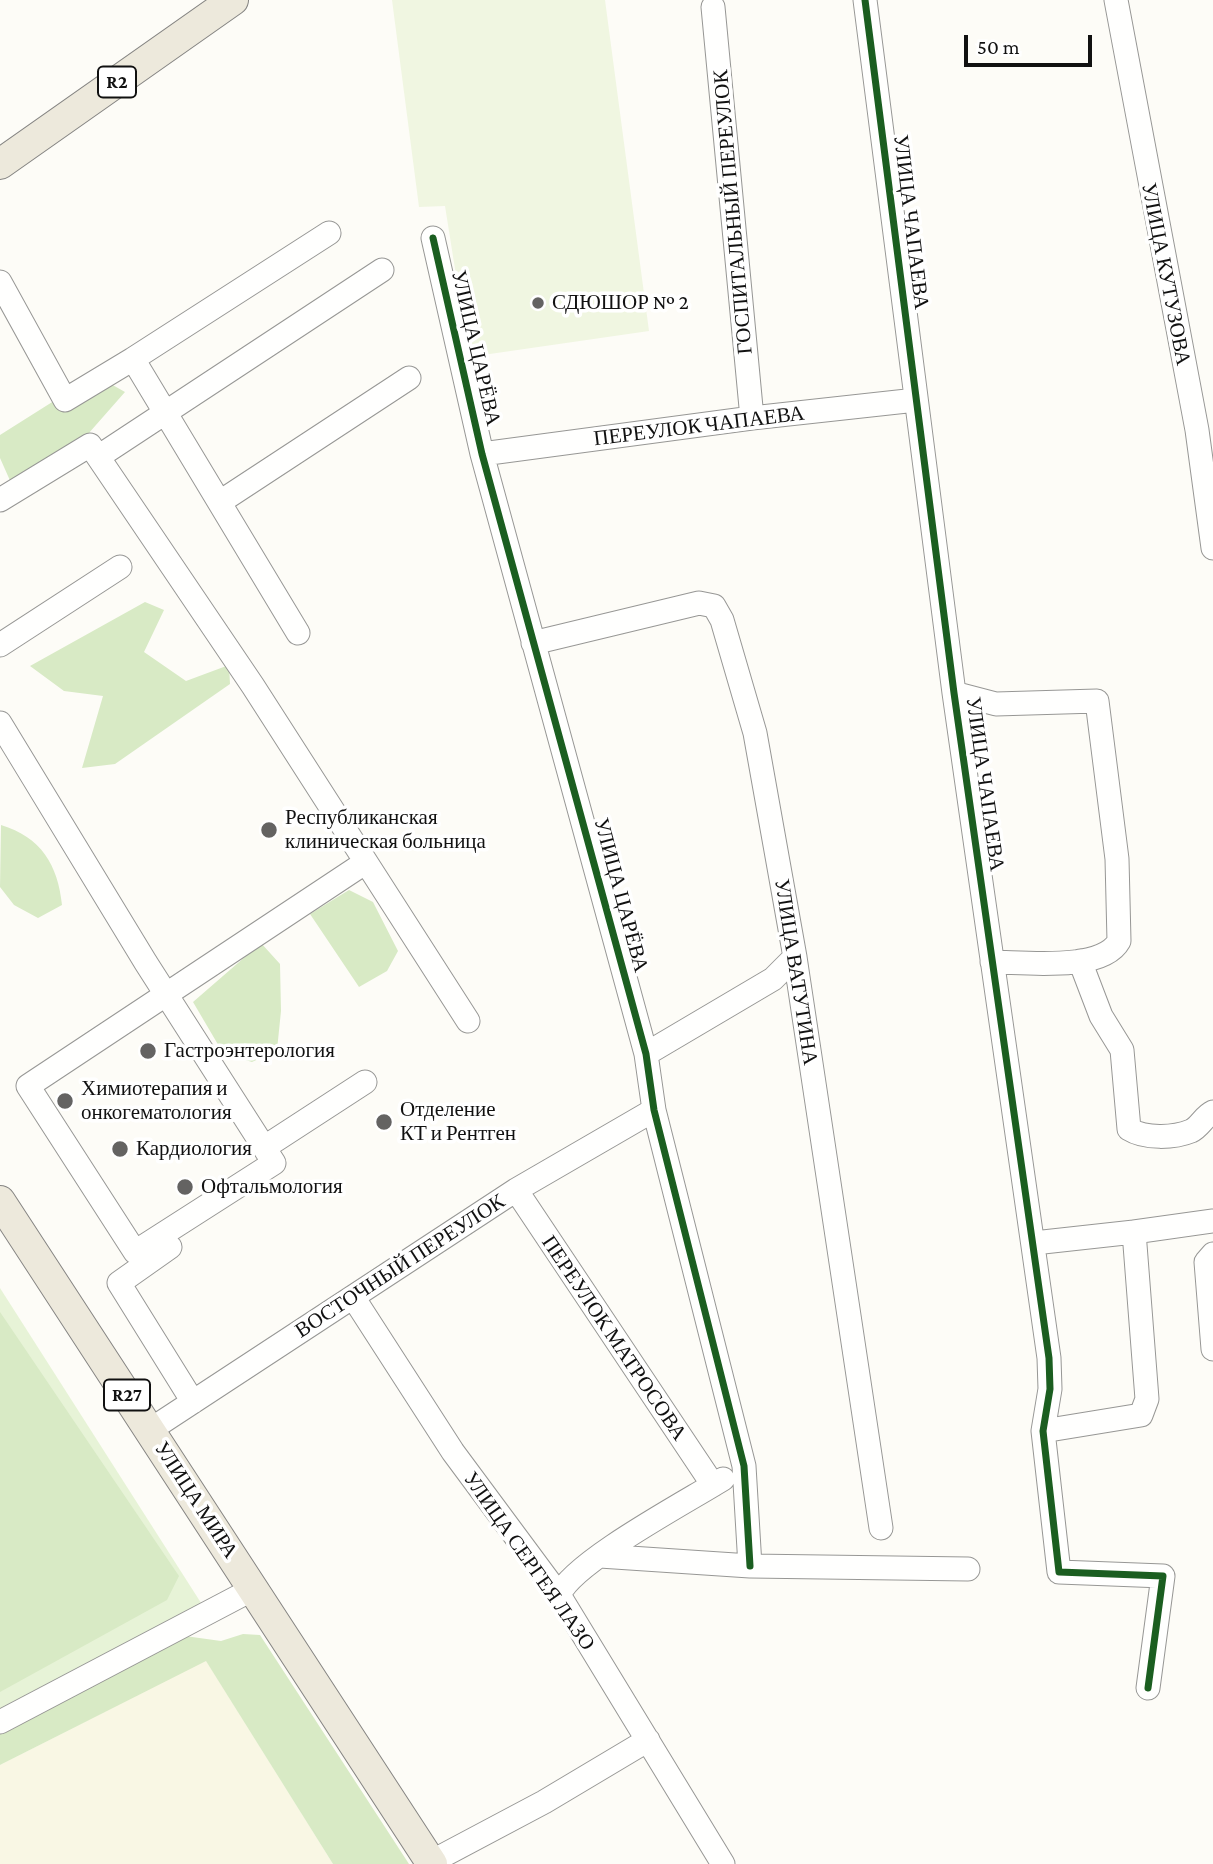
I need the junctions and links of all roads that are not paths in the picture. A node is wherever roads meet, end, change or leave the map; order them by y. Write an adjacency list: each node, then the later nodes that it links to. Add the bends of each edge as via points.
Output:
1 (233, 0): 5 (main road, R2)
2 (865, 0): 12 (street, УЛИЦА ЧАПАЕВА)
3 (1116, 0): 19 (street, УЛИЦА КУТУЗОВА, via 1197,430)
4 (713, 7): 14 (street, ГОСПИТАЛЬНЫЙ ПЕРЕУЛОК)
5 (3, 155)
6 (329, 233): 10 (street)
7 (433, 238): 15 (street, УЛИЦА ЦАРЁВА)
8 (382, 270): 13 (street)
9 (0, 282): 10 (street, via 65,400)
10 (133, 359): 13 (street)
11 (409, 378): 18 (street)
12 (916, 400): 14 (street, ПЕРЕУЛОК ЧАПАЕВА); 24 (street, УЛИЦА ЧАПАЕВА)
13 (166, 412): 16 (street); 18 (street)
14 (752, 418): 15 (street, ПЕРЕУЛОК ЧАПАЕВА)
15 (482, 454): 22 (street, УЛИЦА ЦАРЁВА)
16 (97, 457): 17 (street, via 90,445); 26 (street)
17 (0, 500)
18 (220, 502): 21 (street)
19 (1213, 548)
20 (120, 567): 23 (street)
21 (298, 633)
22 (533, 643): 27 (street, УЛИЦА ВАТУТИНА, via 699,603 713,606 722,620 755,733); 32 (street, УЛИЦА ЦАРЁВА)
23 (0, 645)
24 (954, 693): 28 (street, via 996,704 1097,701 1121,932 1115,948 1107,954); 29 (street, УЛИЦА ЧАПАЕВА)
25 (0, 723): 30 (street)
26 (366, 862): 30 (street); 31 (street)
27 (795, 957): 32 (street, via 773,979); 51 (street, УЛИЦА ВАТУТИНА)
28 (1080, 961): 29 (street); 35 (street, via 1101,1016 1122,1051 1129,1129 1141,1136 1177,1134 1194,1130)
29 (992, 962): 42 (street, УЛИЦА ЧАПАЕВА)
30 (168, 995): 36 (street); 36 (street, via 28,1086 135,1252 274,1163)
31 (468, 1021)
32 (646, 1054): 34 (street, УЛИЦА ЦАРЁВА)
33 (365, 1082): 36 (street)
34 (654, 1110): 37 (street, ВОСТОЧНЫЙ ПЕРЕУЛОК); 49 (street, УЛИЦА ЦАРЁВА)
35 (1213, 1112)
36 (265, 1147)
37 (516, 1190): 44 (street, ВОСТОЧНЫЙ ПЕРЕУЛОК); 50 (street, ПЕРЕУЛОК МАТРОСОВА)
38 (0, 1201): 47 (main road, УЛИЦА МИРА / R27)
39 (1213, 1221): 40 (street)
40 (1133, 1232): 42 (street); 48 (street, via 1145,1411 1134,1417)
41 (182, 1238): 46 (street, via 119,1283)
42 (1034, 1243): 48 (street, УЛИЦА ЧАПАЕВА, via 1049,1358 1050,1389)
43 (1213, 1254): 45 (street, via 1206,1262)
44 (353, 1297): 46 (street, ВОСТОЧНЫЙ ПЕРЕУЛОК); 56 (street, УЛИЦА СЕРГЕЯ ЛАЗО, via 453,1452)
45 (1213, 1349)
46 (193, 1402): 47 (street, ВОСТОЧНЫЙ ПЕРЕУЛОК)
47 (150, 1430): 55 (main road, УЛИЦА МИРА / R27)
48 (1043, 1431): 57 (street, УЛИЦА ЧАПАЕВА, via 1059,1572 1163,1576)
49 (744, 1466): 50 (street); 53 (street, УЛИЦА ЦАРЁВА)
50 (713, 1485): 52 (street)
51 (881, 1528)
52 (600, 1556): 53 (street); 56 (street, via 567,1581)
53 (750, 1566): 54 (street)
54 (968, 1569)
55 (253, 1589): 58 (street); 60 (main road, УЛИЦА МИРА / R27)
56 (559, 1595): 59 (street, УЛИЦА СЕРГЕЯ ЛАЗО)
57 (1148, 1688)
58 (0, 1721)
59 (648, 1740): 60 (street); 61 (street, УЛИЦА СЕРГЕЯ ЛАЗО)
60 (431, 1863)
61 (723, 1864)

